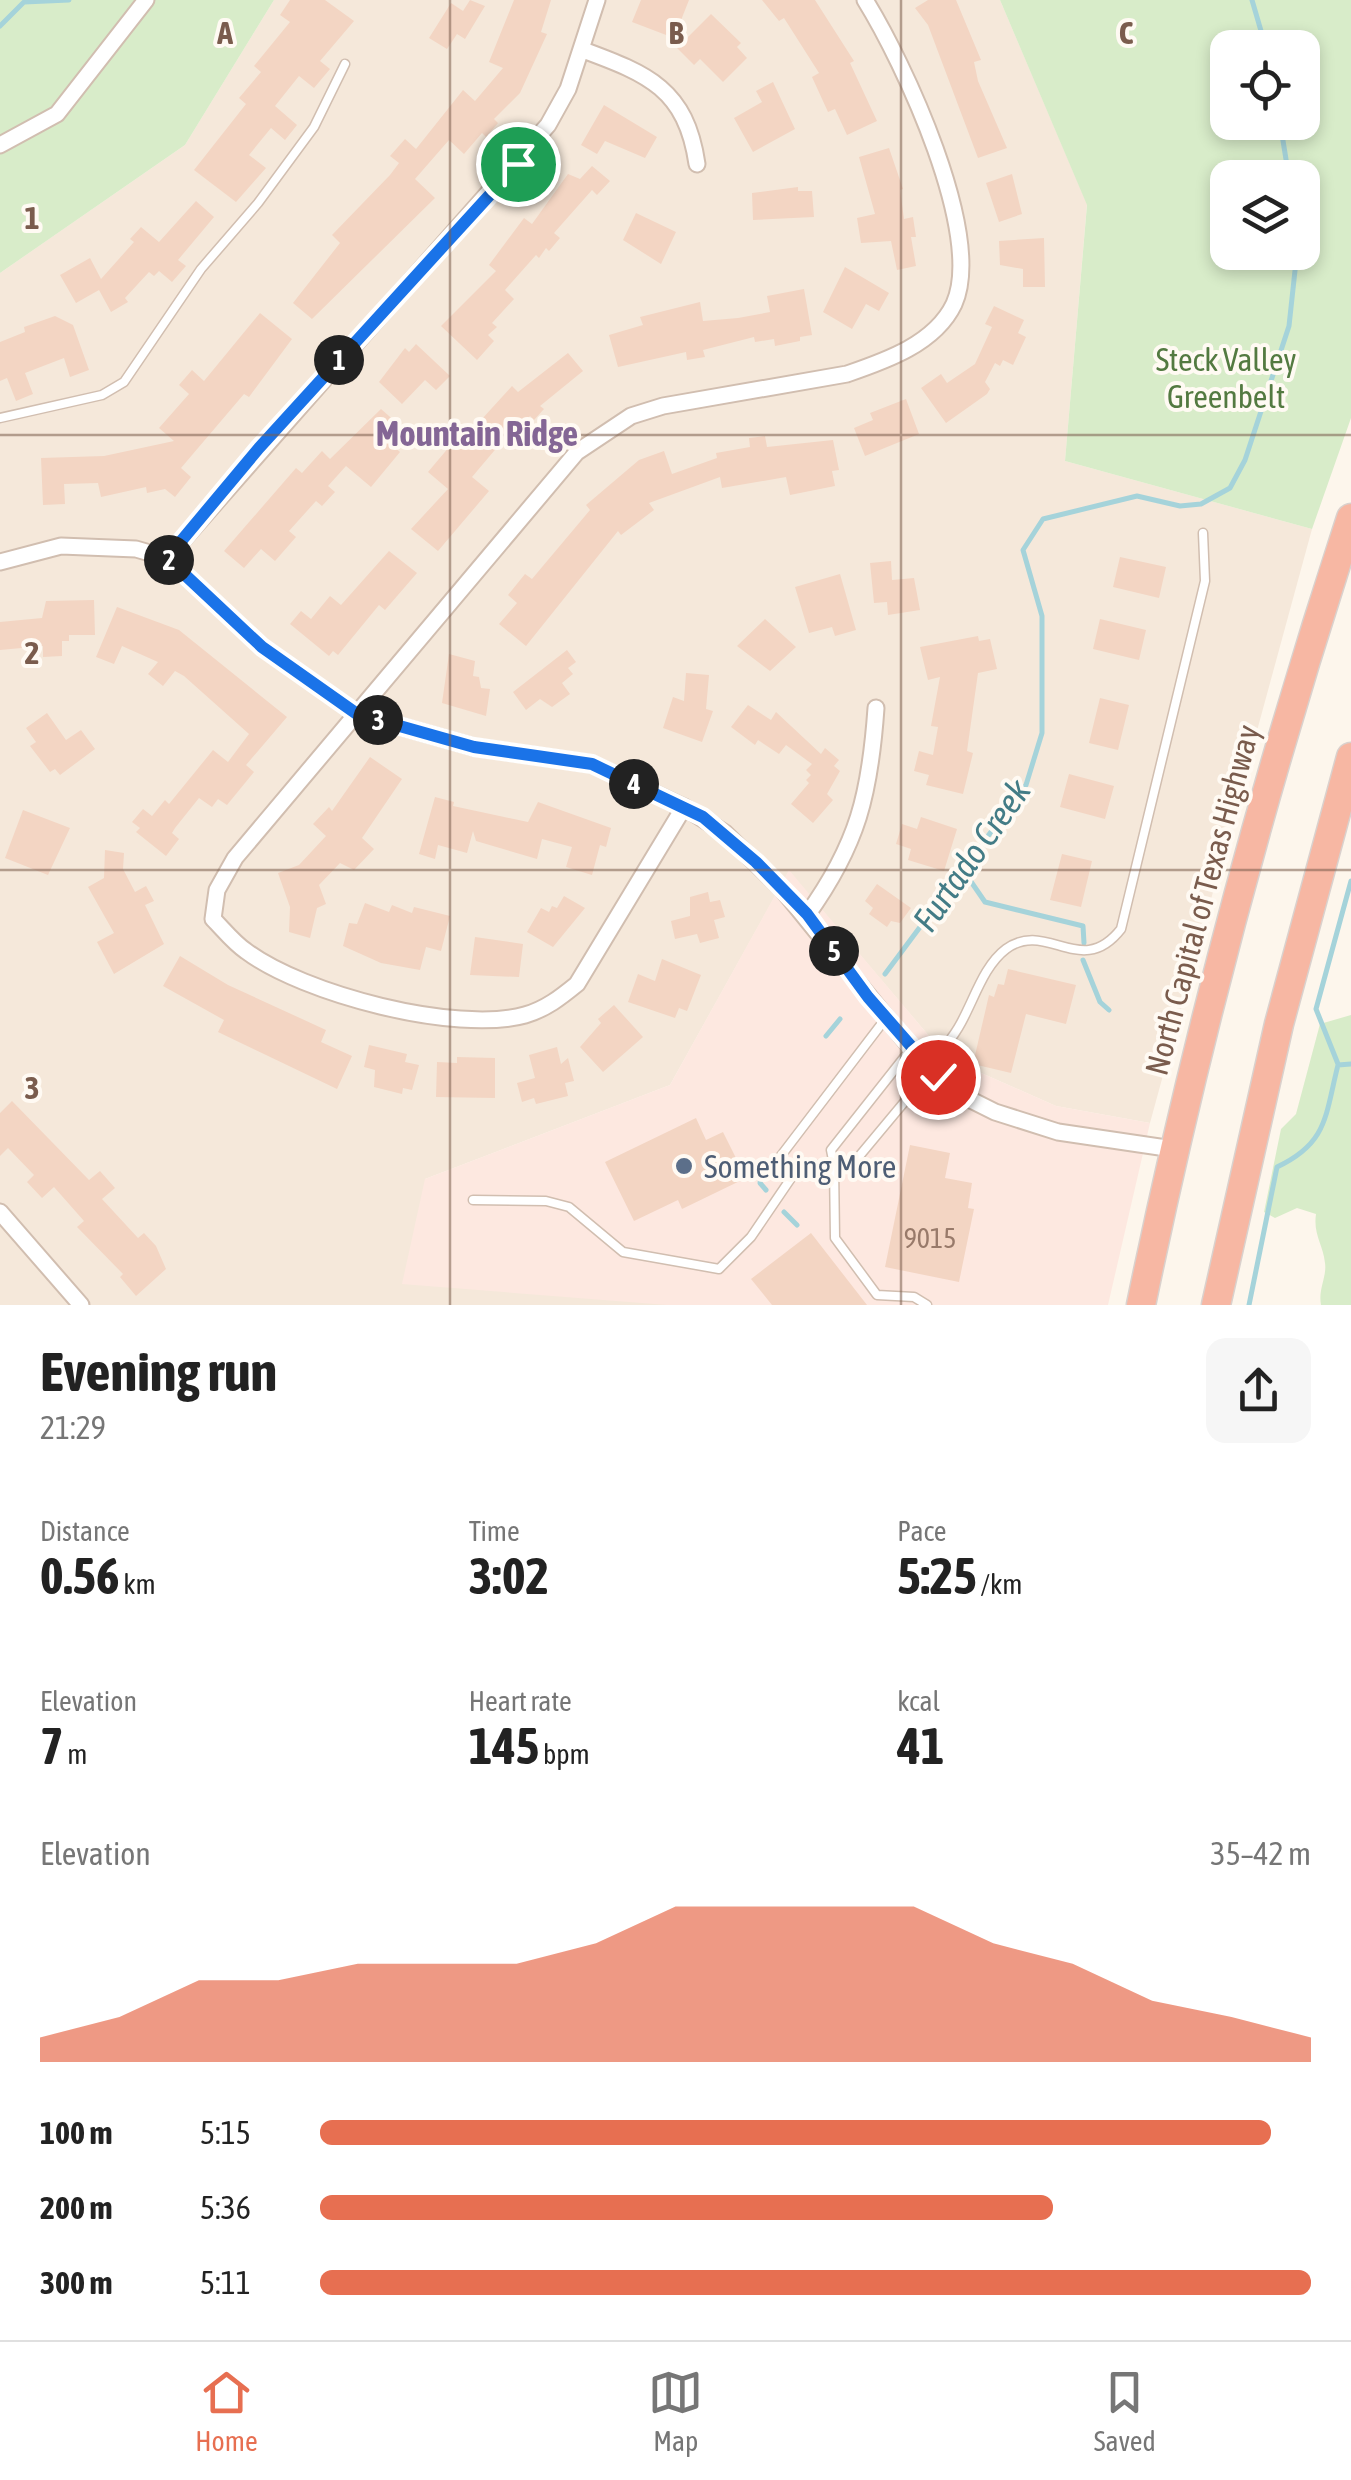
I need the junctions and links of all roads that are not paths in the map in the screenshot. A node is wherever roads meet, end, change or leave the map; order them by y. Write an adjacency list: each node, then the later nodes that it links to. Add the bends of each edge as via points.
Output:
1 (146, 0): 6 (street, via 57,114)
2 (597, 0): 4 (street)
3 (865, 0): 14 (street, via 914,90 956,222 962,279 953,306 934,330 874,365 664,406 604,433 551,478)
4 (582, 50): 7 (street, via 643,73 666,92 693,133); 11 (street, via 548,125 518,164)
5 (344, 64): 8 (lane, via 314,126 201,269 124,382 102,395)
6 (0, 145)
7 (697, 164)
8 (0, 418)
9 (1351, 518): 21 (highway, North Capital of Texas Highway, via 1245,859)
10 (1202, 532): 20 (lane, via 1205,582 1120,929 1095,951 1031,940 1006,949)
11 (167, 558): 12 (street, via 136,548 62,546); 14 (street, via 262,647)
12 (0, 562)
13 (876, 708): 17 (street, via 866,802 854,840)
14 (357, 714): 16 (street, via 474,747 592,764); 16 (street, via 235,858 217,890 213,919 246,952 384,1009 479,1020 524,1015 553,1003 578,984)
15 (1351, 757): 29 (highway, via 1279,1024)
16 (684, 807): 17 (street, via 725,833)
17 (807, 914): 18 (street)
18 (886, 1018): 19 (street); 23 (lane, via 780,1156 786,1165)
19 (912, 1049): 20 (street); 22 (lane, via 831,1150)
20 (927, 1067): 21 (street, via 995,1112 1058,1132); 22 (lane, via 851,1166)
21 (1173, 1149): 28 (highway, North Capital of Texas Highway)
22 (834, 1165): 23 (lane); 27 (lane, via 835,1238 877,1295 914,1297)
23 (800, 1166): 24 (lane, via 751,1237 719,1269 623,1252 568,1206)
24 (473, 1200)
25 (0, 1212): 26 (street)
26 (81, 1305)
27 (927, 1305)
28 (1141, 1305)
29 (1216, 1305)

